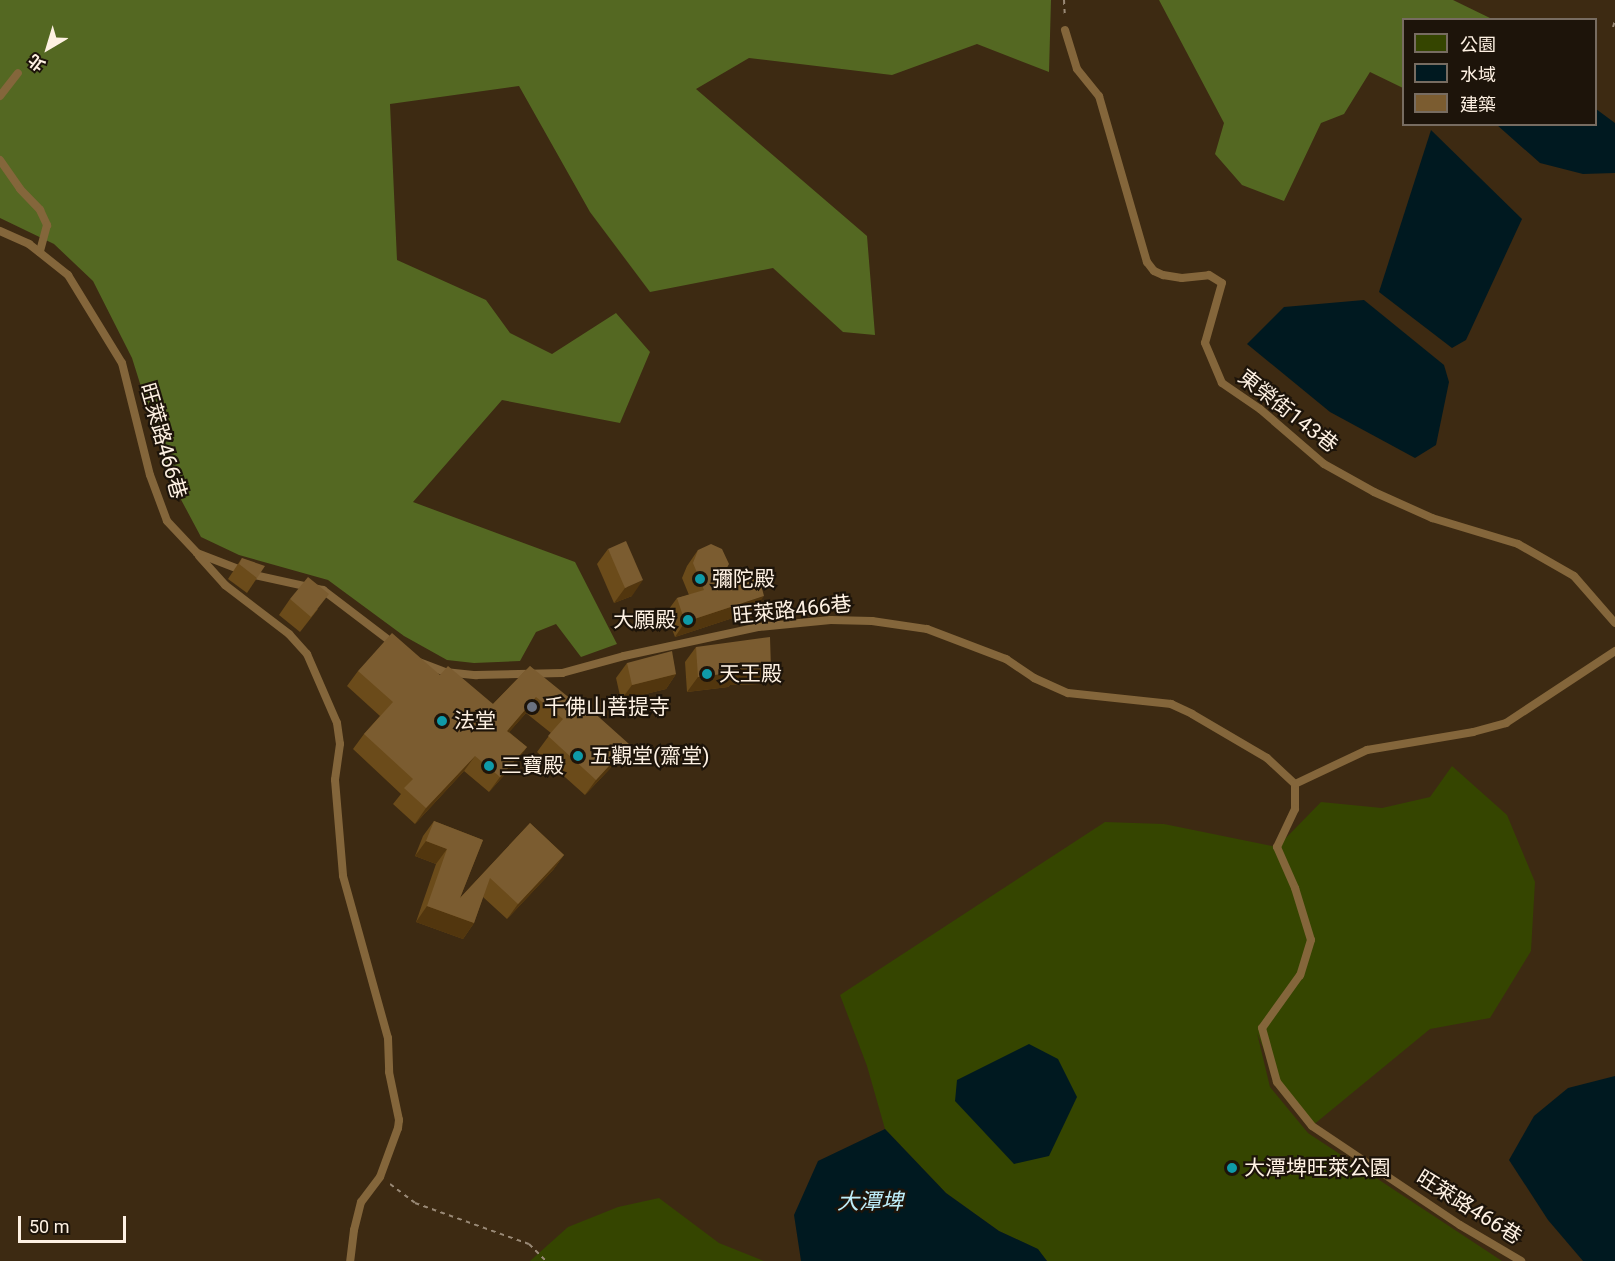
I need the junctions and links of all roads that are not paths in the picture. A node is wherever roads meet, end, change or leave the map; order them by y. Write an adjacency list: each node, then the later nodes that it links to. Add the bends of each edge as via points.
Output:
1 (1065, 30): 8 (lane, 東榮街143巷, via 1077,69 1099,96 1147,262 1163,275 1209,275 1222,283 1205,343 1222,383 1260,409 1324,464 1374,492 1432,518 1518,544 1574,576)
2 (18, 73): 3 (lane)
3 (0, 96)
4 (0, 160): 6 (lane, via 47,225)
5 (0, 231): 6 (lane, 旺萊路466巷)
6 (40, 252): 7 (lane, 旺萊路466巷, via 68,275 122,363 150,475 167,521)
7 (197, 553): 10 (lane, 旺萊路466巷, via 254,574 323,590); 13 (lane, via 225,585 289,634 307,654 337,723 340,744 335,780 343,876 388,1038 389,1072 399,1120 380,1177 361,1202)
8 (1615, 622)
9 (1615, 651): 12 (lane, via 1506,723 1367,750)
10 (404, 652)
11 (413, 659): 12 (lane, 旺萊路466巷, via 445,672 476,675 562,673 758,627 831,620 917,627 1006,659 1034,678 1068,693 1171,704 1267,758)
12 (1295, 784): 14 (lane, 旺萊路466巷, via 1295,809 1277,847 1311,940 1300,975 1262,1028 1277,1082 1312,1126)
13 (351, 1261)
14 (1521, 1261)

